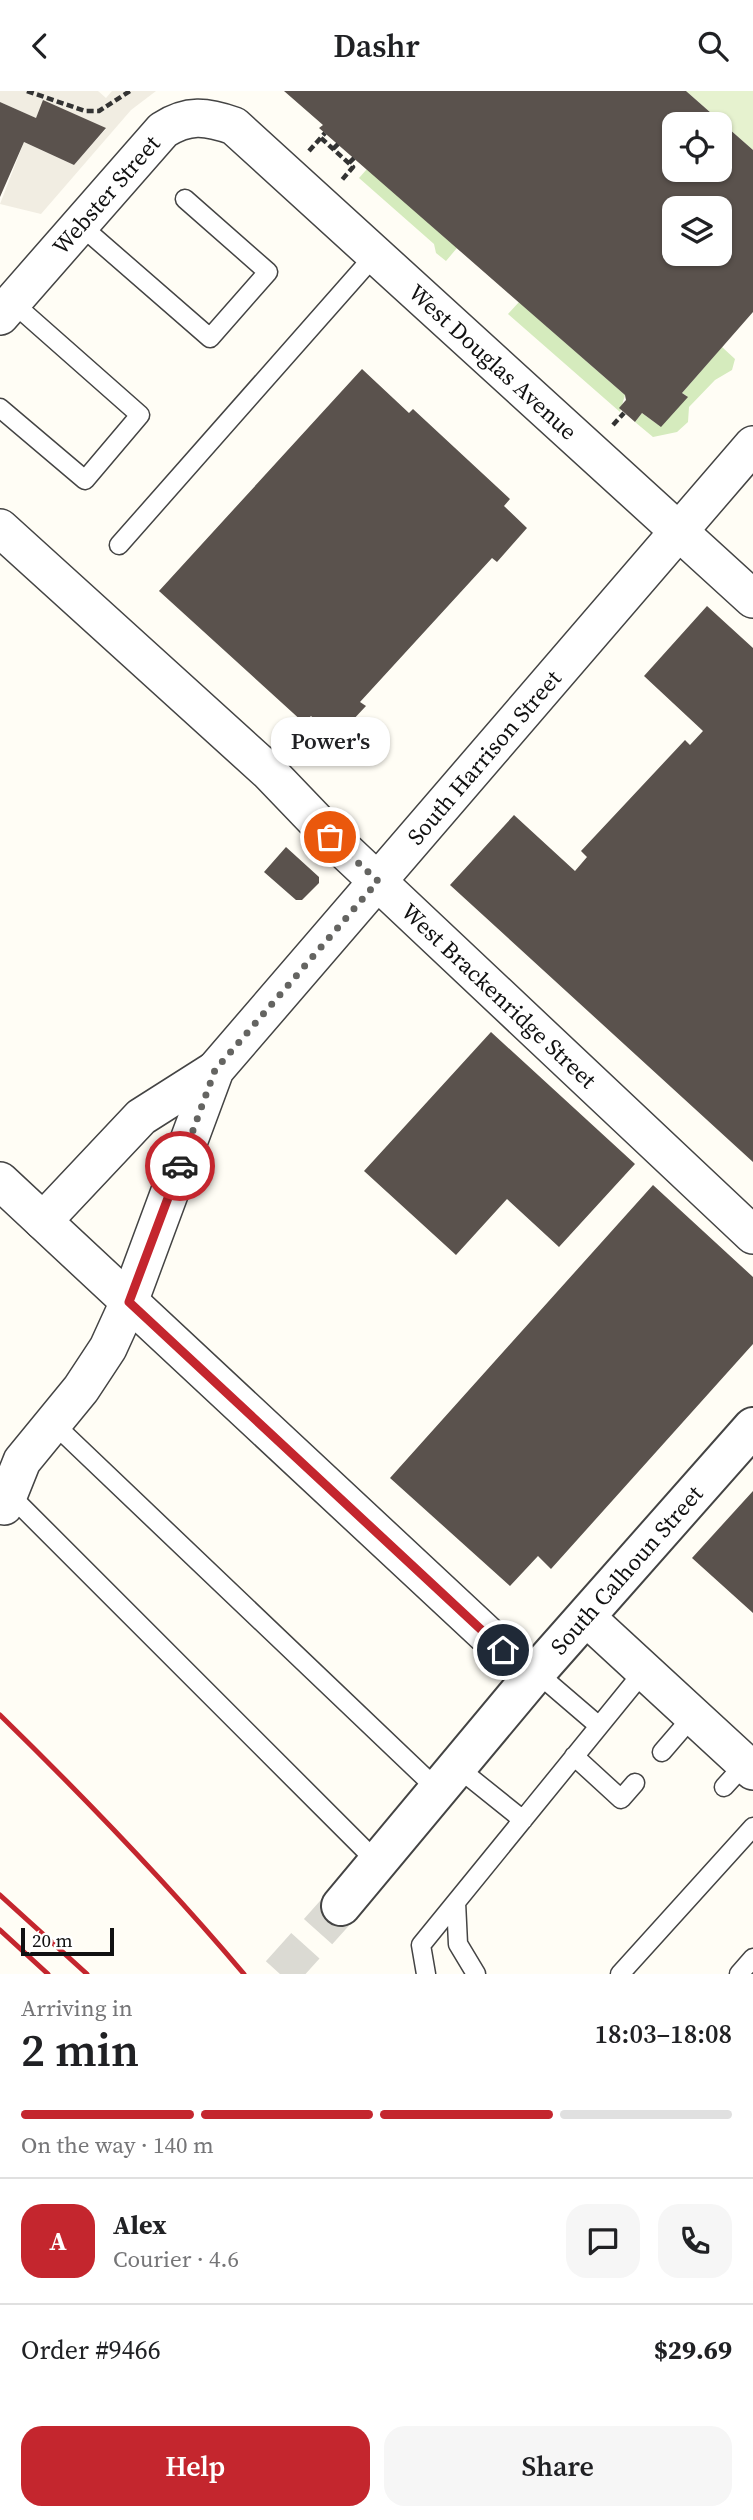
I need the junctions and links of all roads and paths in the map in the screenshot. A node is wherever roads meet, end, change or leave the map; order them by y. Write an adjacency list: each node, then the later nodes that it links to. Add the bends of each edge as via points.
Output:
1 (27, 91): 2 (path, via 99,111)
2 (130, 91)
3 (233, 126): 13 (street, Webster Street, via 210,118 178,120 149,144); 14 (street, West Douglas Avenue)
4 (326, 133): 5 (path)
5 (321, 138): 7 (path); 8 (path)
6 (338, 143): 7 (path)
7 (333, 149): 10 (path)
8 (306, 155)
9 (354, 158): 10 (path)
10 (349, 163): 11 (path, via 353,167)
11 (338, 184)
12 (185, 199): 13 (lane, via 268,272 210,338)
13 (79, 224): 15 (street, Webster Street)
14 (374, 256): 21 (street, West Douglas Avenue); 22 (lane)
15 (6, 309): 16 (lane, via 140,415 85,480)
16 (0, 408)
17 (624, 413): 18 (path)
18 (608, 431)
19 (753, 445): 21 (street, South Harrison Street)
20 (0, 528): 24 (street, West Brackenridge Street, via 238,744)
21 (677, 532): 23 (street, West Douglas Avenue); 24 (street, South Harrison Street)
22 (119, 545)
23 (753, 599)
24 (378, 881): 25 (street, South Harrison Street); 28 (street, West Brackenridge Street)
25 (215, 1070): 27 (street, South Harrison Street, via 141,1117); 29 (street, South Harrison Street)
26 (0, 1181): 27 (street)
27 (43, 1221): 29 (street)
28 (753, 1235)
29 (129, 1302): 30 (street, South Harrison Street, via 108,1349); 35 (street)
30 (53, 1423): 32 (street, South Harrison Street); 41 (lane)
31 (753, 1427): 33 (street, South Calhoun Street)
32 (7, 1484): 45 (lane)
33 (586, 1618): 34 (street); 35 (street, South Calhoun Street)
34 (644, 1671): 36 (street); 37 (lane)
35 (534, 1675): 37 (lane); 41 (street, South Calhoun Street)
36 (693, 1716): 38 (lane); 40 (street)
37 (599, 1726): 39 (lane)
38 (662, 1752)
39 (575, 1756): 42 (lane, via 621,1799); 43 (lane)
40 (741, 1774)
41 (447, 1778): 43 (lane); 45 (street, South Calhoun Street)
42 (635, 1783)
43 (523, 1819): 46 (lane)
44 (751, 1834): 51 (lane)
45 (377, 1862): 47 (street, South Calhoun Street)
46 (456, 1902): 49 (lane, via 421,1945); 50 (lane, via 458,1944)
47 (341, 1906)
48 (753, 1958): 52 (lane)
49 (426, 1974)
50 (476, 1974)
51 (620, 1974)
52 (739, 1974)

